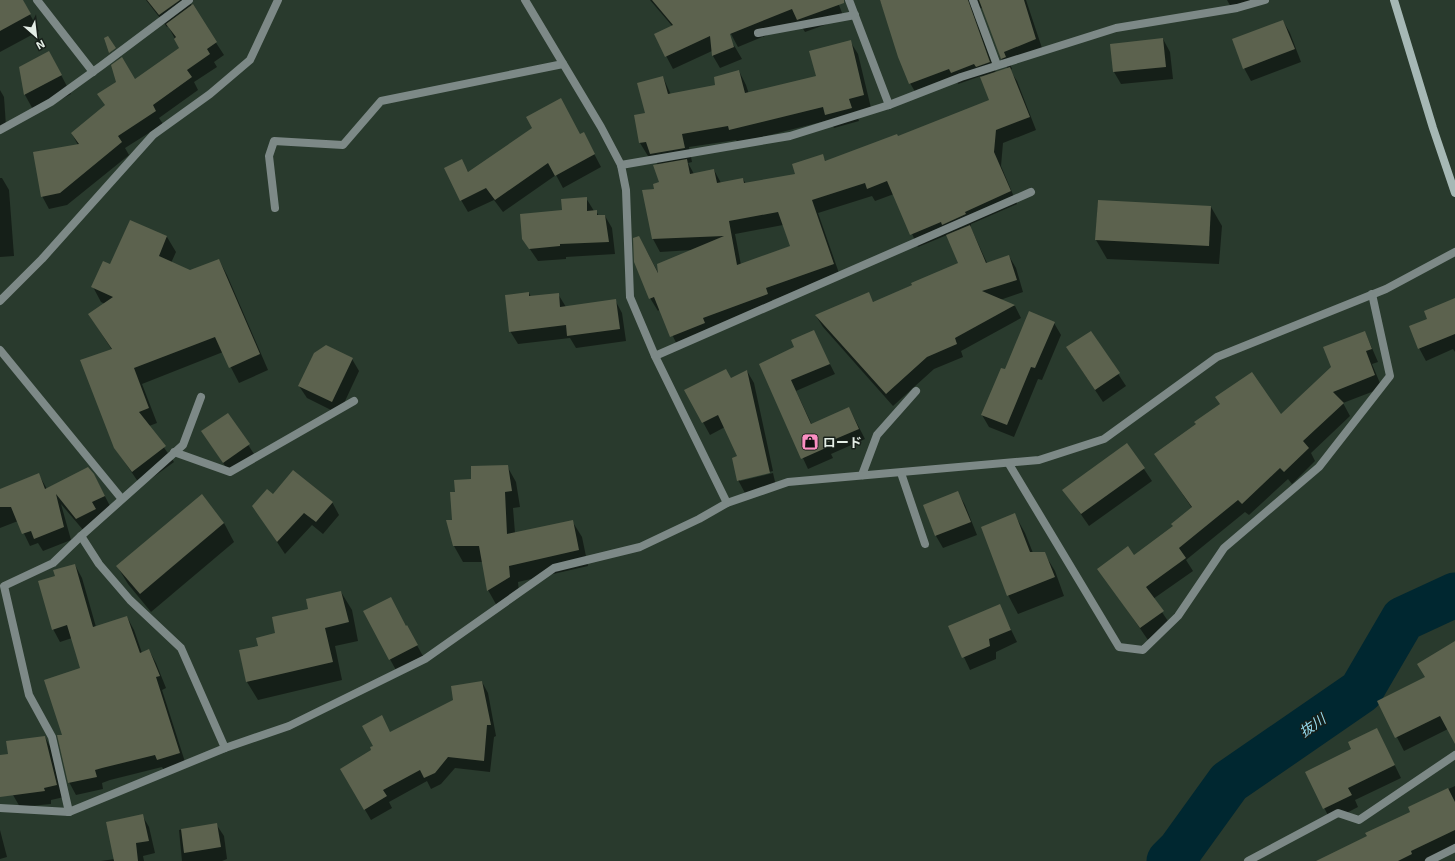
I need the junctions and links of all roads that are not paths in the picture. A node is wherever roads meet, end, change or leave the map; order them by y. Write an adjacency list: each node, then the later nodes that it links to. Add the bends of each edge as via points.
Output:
1 (37, 0): 13 (street)
2 (189, 0): 13 (street)
3 (278, 0): 22 (street, via 250,60 210,94 153,135 42,259)
4 (525, 0): 11 (street)
5 (849, 0): 9 (street)
6 (973, 0): 12 (street)
7 (1265, 0): 12 (street, via 1237,8 1116,28)
8 (1394, 0): 18 (street)
9 (855, 15): 10 (street); 14 (street)
10 (758, 33)
11 (563, 64): 16 (street); 19 (street, via 381,101 343,145 274,141 269,156)
12 (997, 66): 14 (street)
13 (93, 72): 15 (street, via 51,102)
14 (889, 105): 16 (street, via 790,136)
15 (0, 130)
16 (621, 165): 24 (street, via 626,190 630,297)
17 (1031, 192): 24 (street)
18 (1455, 193)
19 (275, 208)
20 (1455, 252): 21 (street)
21 (1372, 294): 29 (street, via 1217,357 1104,439 1039,460); 29 (street, via 1390,376 1319,467 1224,548 1178,616 1143,650 1119,647)
22 (0, 301)
23 (0, 350): 32 (street)
24 (655, 356): 33 (street)
25 (916, 391): 31 (street, via 877,435)
26 (201, 397): 28 (street, via 183,445)
27 (354, 401): 28 (street, via 230,472)
28 (174, 452): 32 (street)
29 (1009, 464): 30 (street)
30 (901, 473): 31 (street); 35 (street)
31 (862, 475): 33 (street, via 788,482)
32 (121, 498): 34 (street)
33 (727, 503): 36 (street, via 640,547 554,568 424,659 289,726)
34 (81, 536): 36 (street, via 99,564 130,600 181,648); 39 (street, via 53,563 4,586 29,695 52,737)
35 (925, 544)
36 (225, 748): 39 (street)
37 (1455, 755): 41 (street, via 1360,820 1338,813)
38 (0, 808): 39 (street)
39 (69, 812)
40 (1455, 848): 42 (street)
41 (1248, 861)
42 (1429, 861)

